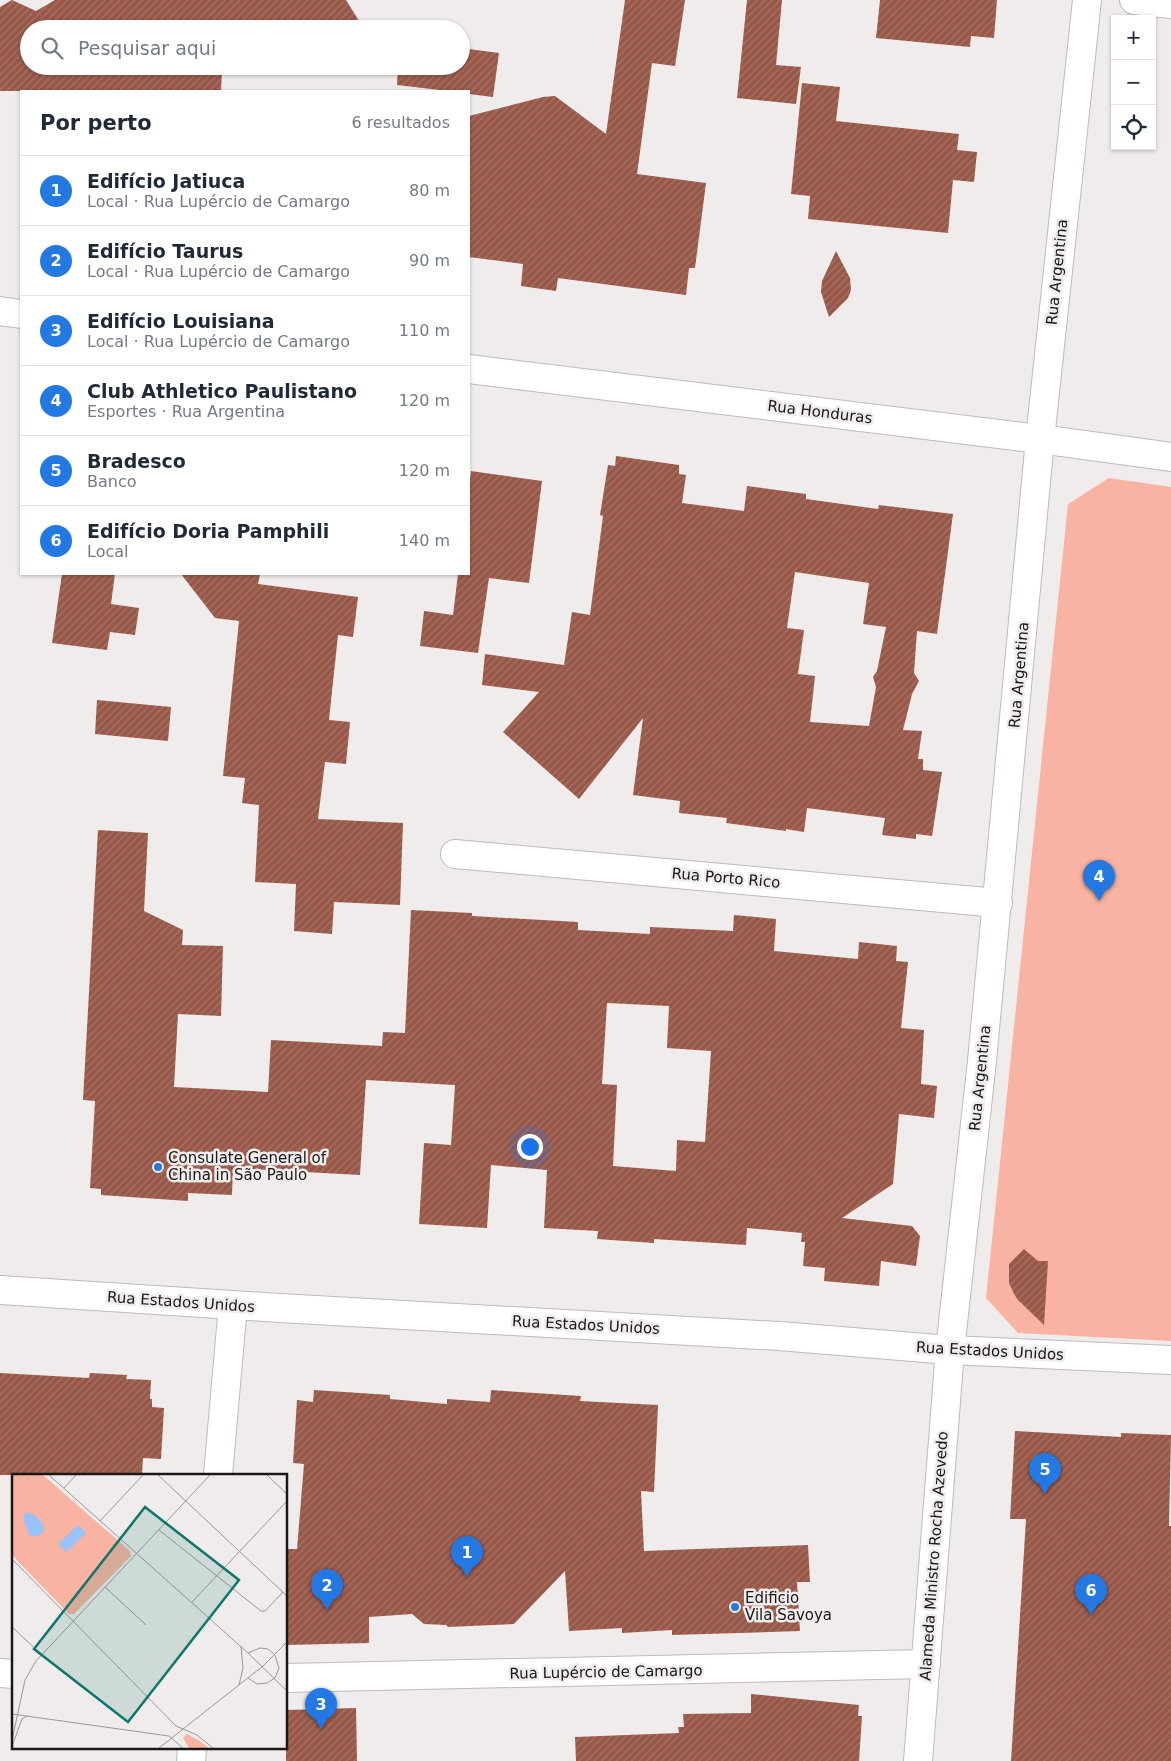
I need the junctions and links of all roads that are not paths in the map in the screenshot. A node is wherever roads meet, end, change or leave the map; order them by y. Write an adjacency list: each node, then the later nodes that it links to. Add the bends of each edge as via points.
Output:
1 (1087, 0): 7 (street, Rua Argentina)
2 (1134, 0): 3 (street)
3 (1171, 4)
4 (0, 311): 5 (street)
5 (20, 314)
6 (470, 369): 7 (street, Rua Honduras)
7 (1040, 440): 8 (street, Rua Honduras); 10 (street, Rua Argentina)
8 (1171, 457)
9 (454, 854): 10 (street, Rua Porto Rico)
10 (998, 903): 13 (street, Rua Argentina)
11 (0, 1290): 12 (street, Rua Estados Unidos)
12 (233, 1305): 13 (street, Rua Estados Unidos, via 779,1336); 15 (street)
13 (950, 1350): 14 (street, Rua Estados Unidos); 16 (street, Alameda Ministro Rocha Azevedo)
14 (1171, 1360)
15 (218, 1474)
16 (926, 1664): 17 (street, Rua Lupércio de Camargo); 20 (street, Alameda Ministro Rocha Azevedo)
17 (288, 1678)
18 (192, 1748): 19 (street)
19 (191, 1761)
20 (918, 1761)

